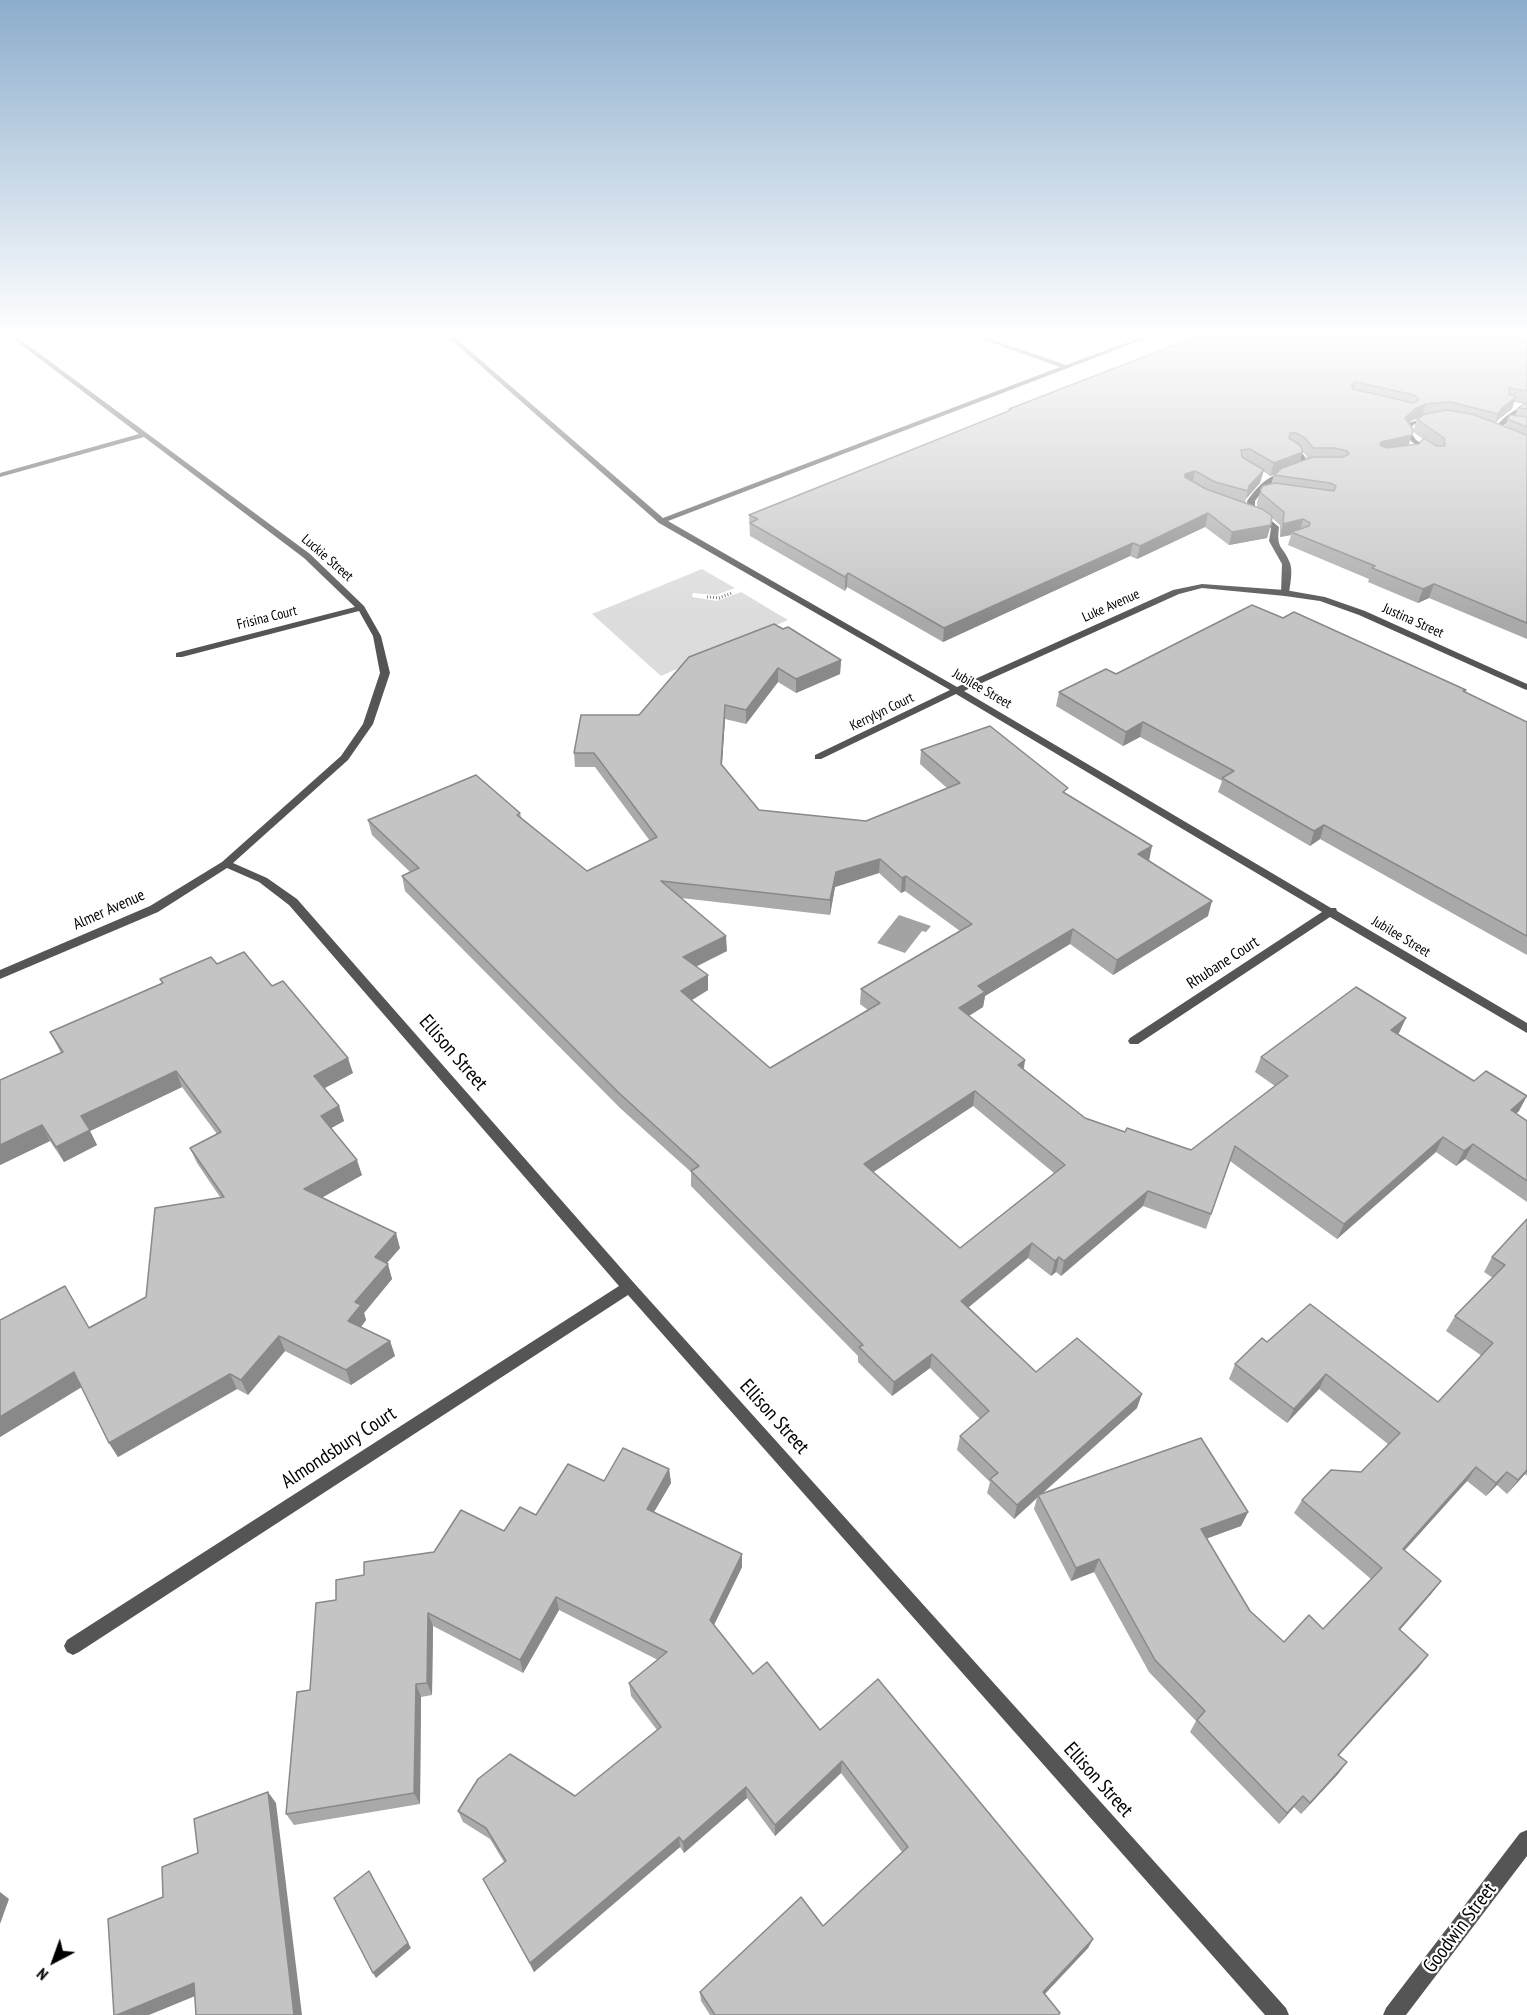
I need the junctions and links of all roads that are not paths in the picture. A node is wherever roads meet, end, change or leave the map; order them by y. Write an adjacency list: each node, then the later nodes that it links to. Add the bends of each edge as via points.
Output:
1 (139, 431): 6 (street, Luckie Street)
2 (560, 431): 19 (street, Jubilee Street)
3 (899, 431): 19 (street)
4 (1406, 431): 8 (street)
5 (1496, 431): 7 (street)
6 (144, 435): 12 (street); 21 (street, Luckie Street, via 307,556)
7 (1506, 438)
8 (1414, 441): 10 (street); 11 (street)
9 (1291, 449): 14 (street, via 1310,465)
10 (1414, 450)
11 (1436, 455)
12 (0, 475)
13 (1262, 475): 14 (street)
14 (1268, 483): 16 (street)
15 (1272, 492): 16 (street)
16 (1255, 495): 18 (street, via 1251,508)
17 (1243, 508): 18 (street)
18 (1257, 514): 20 (street, via 1275,527 1286,564)
19 (662, 521): 24 (street, Jubilee Street)
20 (1285, 593): 23 (street, Justina Street, via 1322,599 1362,613); 24 (street, Luke Avenue, via 1202,586 1176,592)
21 (362, 608): 22 (street, Frisina Court); 26 (street, Luckie Street, via 377,636 385,673 368,724 345,758)
22 (179, 655)
23 (1527, 687)
24 (958, 690): 25 (street, Kerrylyn Court); 27 (street, Jubilee Street)
25 (818, 757)
26 (226, 864): 28 (street, Almer Avenue, via 153,909); 31 (street, Ellison Street, via 263,880 293,902)
27 (1332, 911): 29 (street, Jubilee Street); 30 (street, Rhubane Court)
28 (0, 975)
29 (1527, 1029)
30 (1134, 1041)
31 (629, 1287): 32 (street, Almondsbury Court); 34 (street, Ellison Street)
32 (73, 1646)
33 (1527, 1840): 35 (street, Goodwin Street)
34 (1279, 2015)
35 (1393, 2015)

